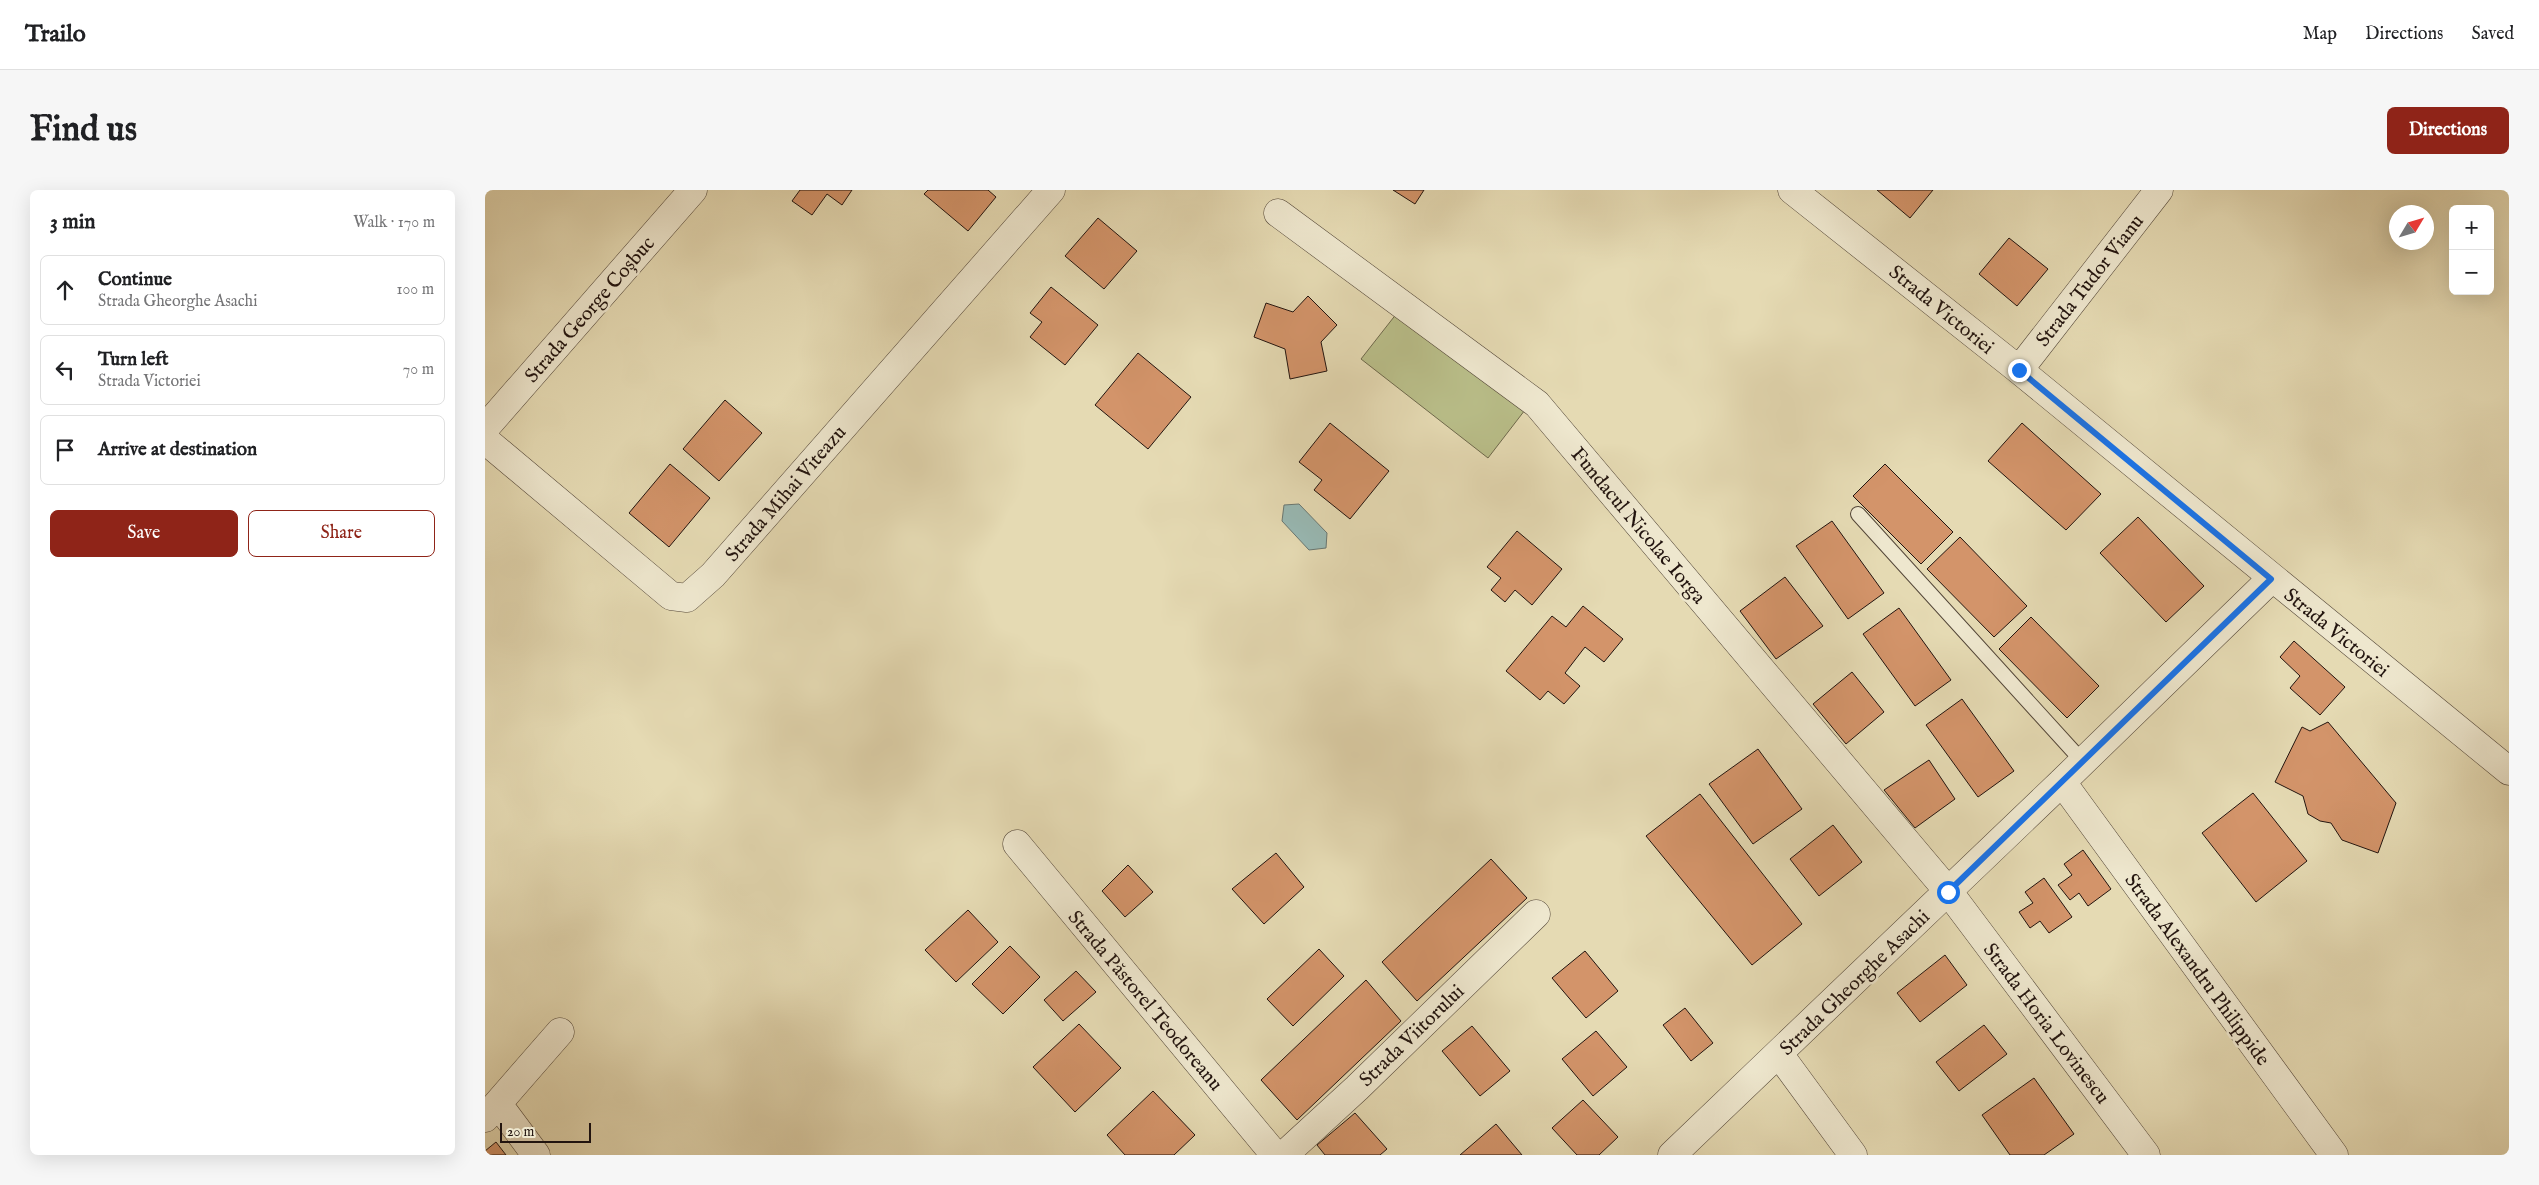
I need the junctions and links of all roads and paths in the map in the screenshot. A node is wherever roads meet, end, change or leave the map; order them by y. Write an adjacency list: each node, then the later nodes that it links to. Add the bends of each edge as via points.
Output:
1 (693, 190): 7 (street, Strada George Coșbuc)
2 (1051, 190): 8 (street, Strada Mihai Viteazu, via 713,575 687,598 671,596)
3 (1792, 190): 6 (street, Strada Victoriei)
4 (2159, 190): 6 (street, Strada Tudor Vianu)
5 (1278, 213): 15 (street, Fundacul Nicolae Iorga, via 1537,404)
6 (2019, 370): 10 (street, Strada Victoriei)
7 (485, 428)
8 (485, 440)
9 (1858, 514): 11 (lane)
10 (2271, 579): 11 (street, Strada Gheorghe Asachi); 12 (street, Strada Victoriei)
11 (2083, 762): 13 (street, Strada Gheorghe Asachi)
12 (2507, 766)
13 (2062, 782): 15 (street, Strada Gheorghe Asachi); 26 (street, Strada Alexandru Philippide)
14 (1017, 844): 21 (street, Strada Păstorel Teodoreanu)
15 (1948, 892): 18 (street, Strada Gheorghe Asachi); 25 (street, Strada Horia Lovinescu)
16 (1536, 914): 22 (street, Strada Viitorului)
17 (560, 1032): 19 (street)
18 (1779, 1054): 23 (street, Strada Gheorghe Asachi); 24 (street)
19 (491, 1111): 20 (street)
20 (536, 1155)
21 (1275, 1155)
22 (1284, 1155)
23 (1672, 1155)
24 (1853, 1155)
25 (2146, 1155)
26 (2335, 1155)

